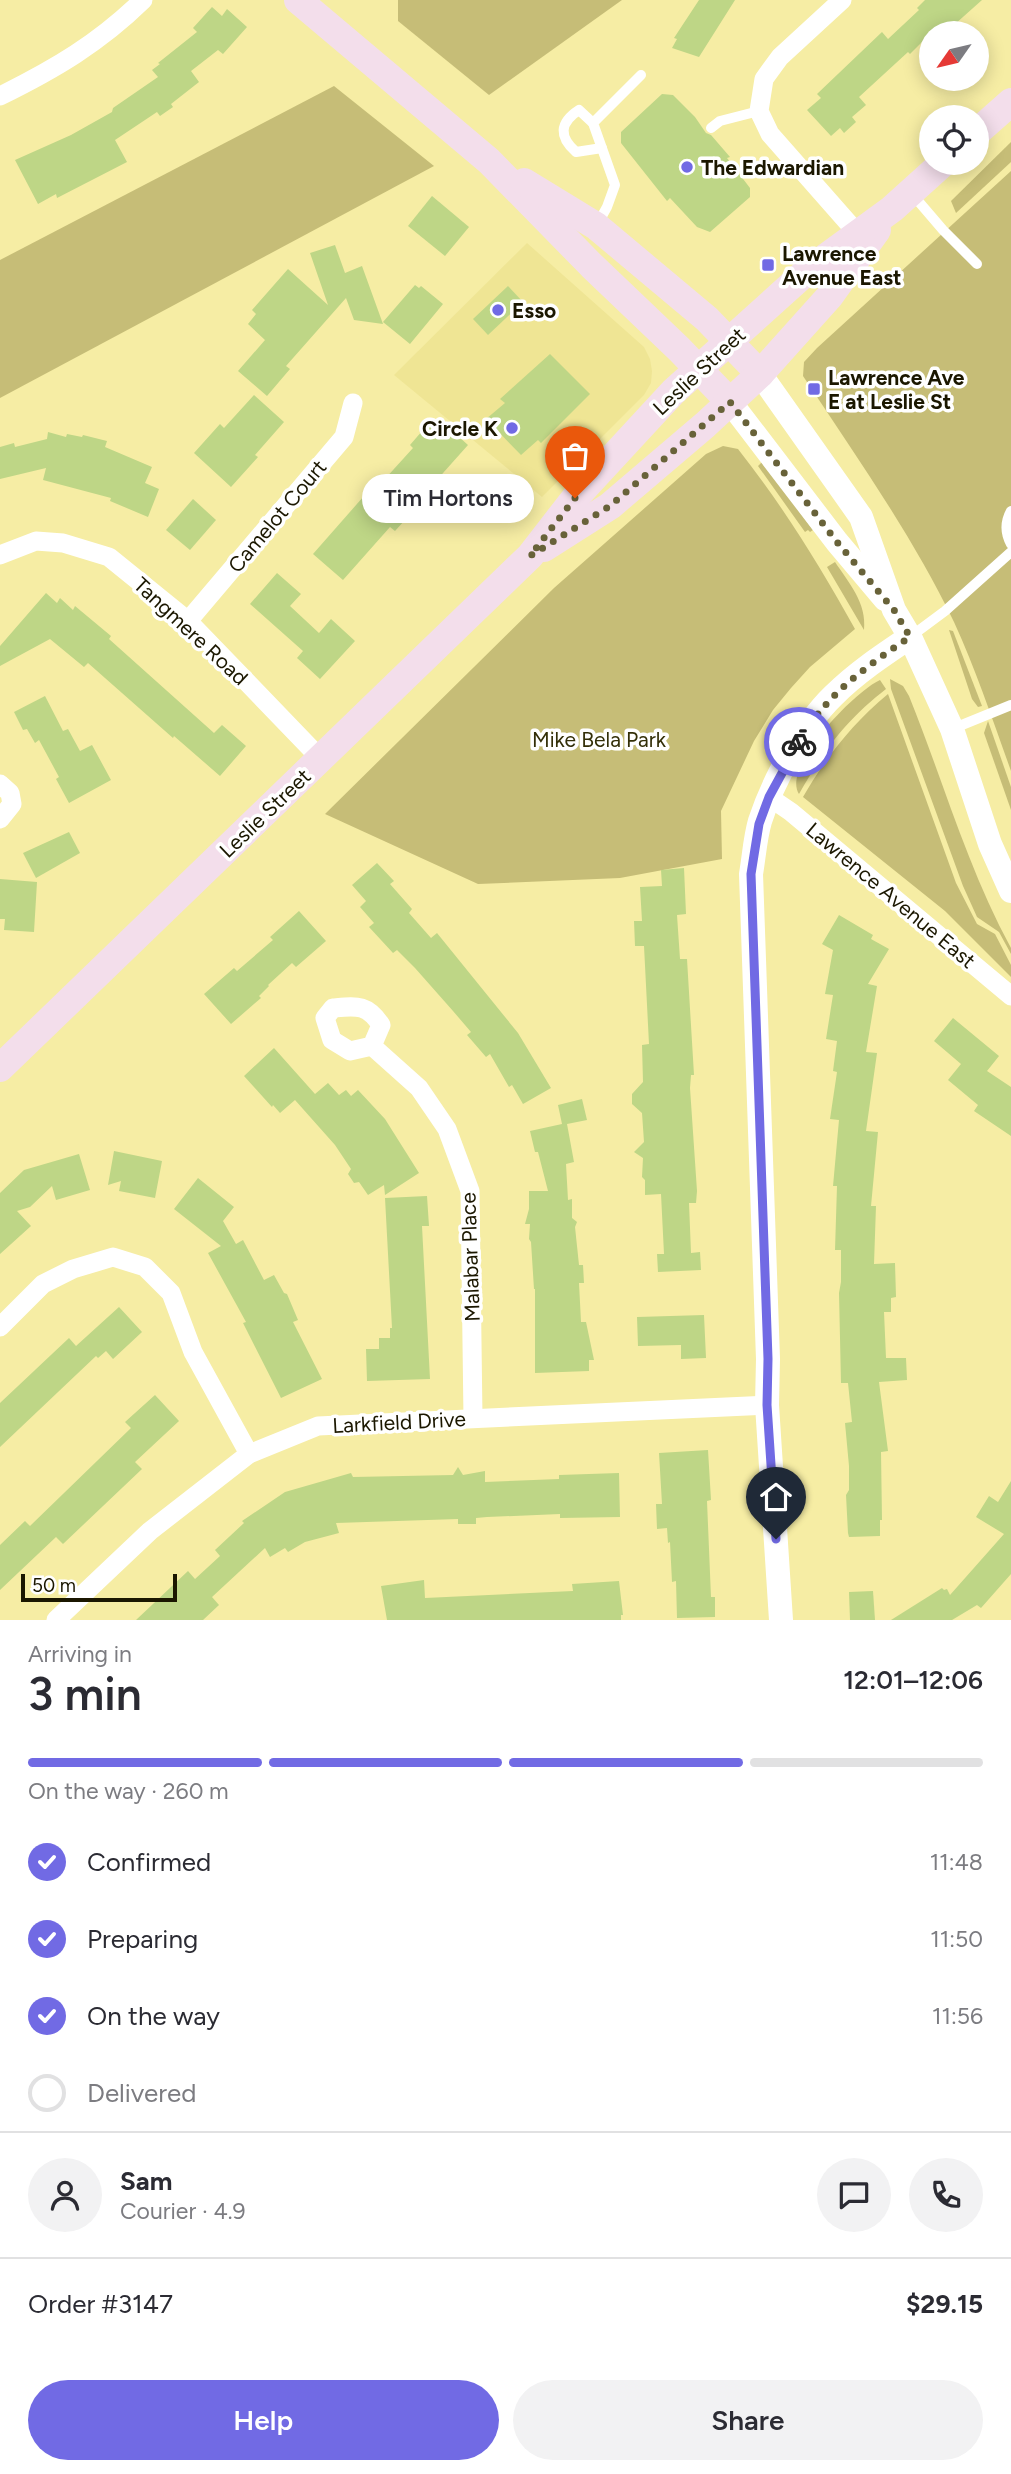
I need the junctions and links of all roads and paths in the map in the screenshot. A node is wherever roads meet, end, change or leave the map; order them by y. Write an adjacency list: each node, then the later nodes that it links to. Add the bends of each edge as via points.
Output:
1 (143, 0): 5 (street, via 118,24 52,70)
2 (298, 0): 12 (main road)
3 (842, 0): 7 (street, via 780,57 764,79)
4 (642, 75): 9 (lane)
5 (0, 96)
6 (1011, 102): 8 (main road)
7 (759, 111): 10 (lane, via 720,121); 16 (street, via 770,134)
8 (989, 121)
9 (593, 123): 11 (lane); 11 (lane, via 579,110 570,116 563,128 565,142 576,152)
10 (711, 128)
11 (602, 148): 15 (lane, via 615,185)
12 (489, 161): 15 (main road); 19 (main road)
13 (929, 175): 14 (main road, Leslie Street)
14 (901, 200): 16 (main road, Leslie Street); 17 (lane, via 943,230); 20 (main road, Leslie Street, via 829,297)
15 (596, 226): 18 (main road)
16 (858, 234): 18 (main road, Leslie Street, via 807,271)
17 (976, 264)
18 (730, 340): 19 (main road, Leslie Street); 20 (main road)
19 (699, 368): 21 (main road); 27 (main road, Leslie Street, via 575,498)
20 (760, 374): 21 (main road, Leslie Street); 28 (street, via 861,517)
21 (730, 402): 27 (main road, Leslie Street, via 610,506); 28 (street)
22 (353, 403): 29 (street, Camelot Court, via 344,438)
23 (1011, 511): 24 (lane, via 1006,532)
24 (1011, 544)
25 (1011, 552): 30 (lane)
26 (0, 555): 29 (street, Tangmere Road, via 36,541 63,543 109,557)
27 (530, 556): 33 (main road, Leslie Street)
28 (894, 610): 30 (street)
29 (188, 621): 33 (street, Tangmere Road)
30 (910, 637): 32 (street); 35 (street, via 831,698 804,733)
31 (1011, 705): 32 (lane)
32 (952, 729): 37 (street, via 990,844)
33 (321, 759): 40 (main road, Leslie Street)
34 (0, 784): 36 (street, via 10,793 12,804)
35 (769, 797): 38 (street, Lawrence Avenue East); 42 (street, via 759,824 751,874)
36 (0, 819)
37 (1011, 891)
38 (1011, 996)
39 (372, 1046): 43 (street, Malabar Place, via 419,1088 447,1129 470,1191)
40 (0, 1068)
41 (0, 1327): 44 (street, via 43,1284 72,1269 113,1257 145,1267 171,1293 193,1352)
42 (767, 1405): 43 (street, Larkfield Drive); 46 (street)
43 (473, 1418): 44 (street, Larkfield Drive, via 318,1426)
44 (249, 1454): 45 (street, Larkfield Drive, via 150,1531)
45 (56, 1620)
46 (780, 1620)

